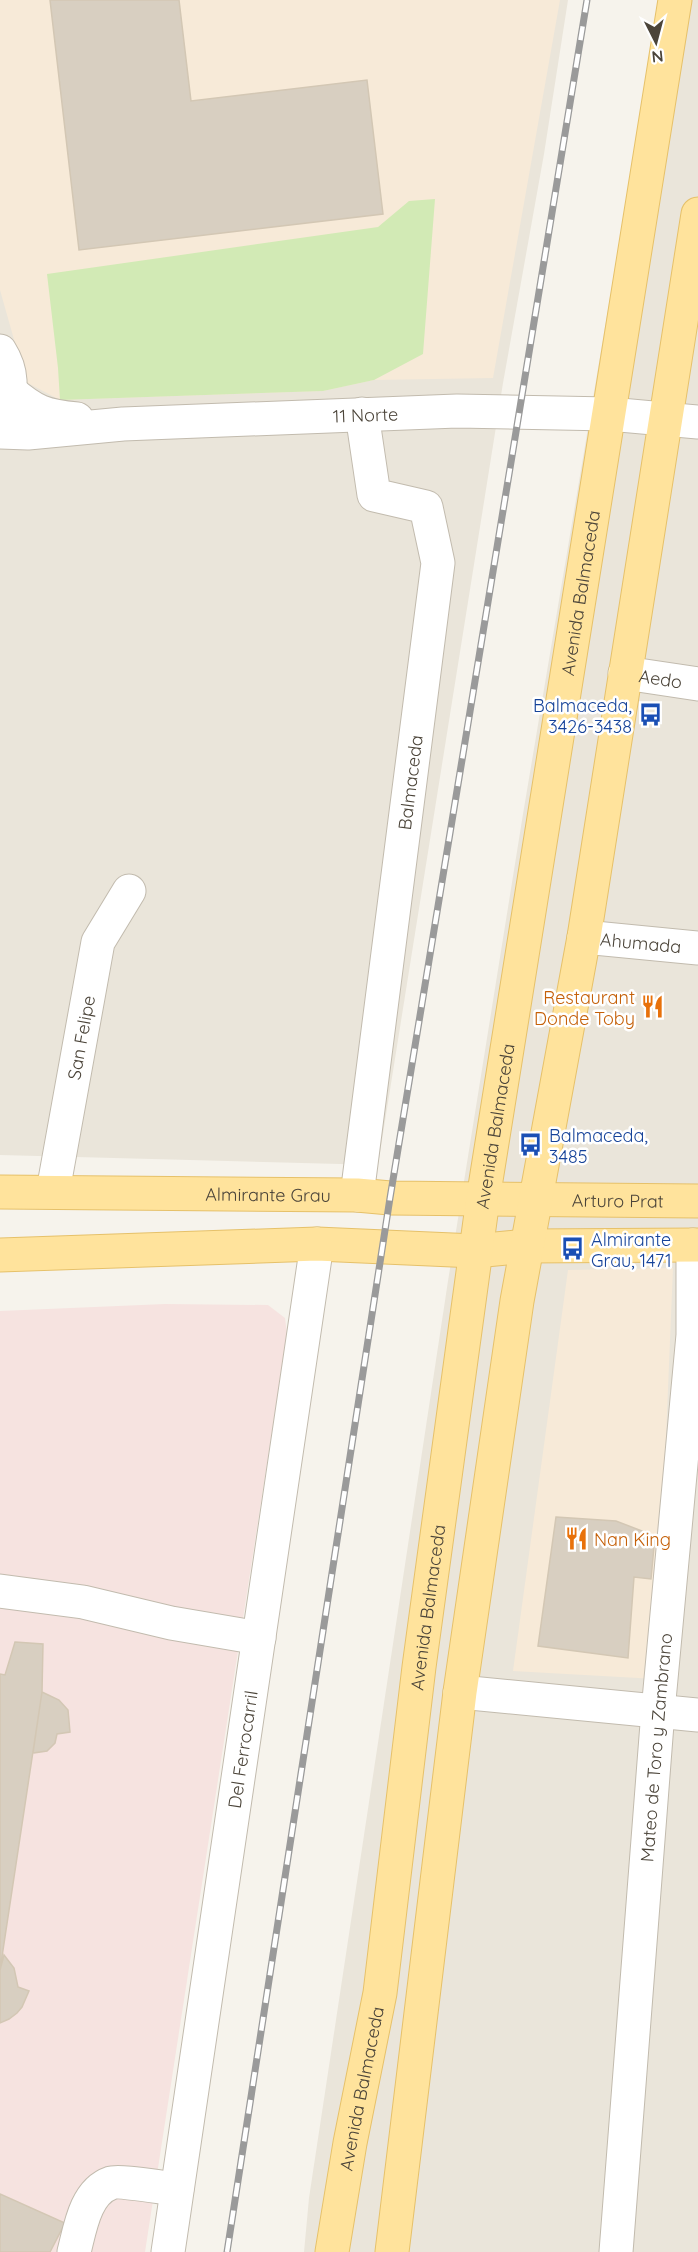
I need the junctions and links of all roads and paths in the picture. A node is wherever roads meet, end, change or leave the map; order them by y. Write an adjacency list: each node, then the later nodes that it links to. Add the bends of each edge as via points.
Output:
1 (675, 0): 6 (main road, Avenida Balmaceda)
2 (698, 214): 7 (main road)
3 (0, 350): 4 (street, 11 Norte, via 7,363)
4 (5, 403): 9 (street, 11 Norte, via 29,407 51,417)
5 (362, 414): 6 (street, 11 Norte); 9 (street, 11 Norte); 18 (street, Balmaceda, via 374,495 426,507 438,563)
6 (609, 414): 7 (street, 11 Norte); 19 (main road, Avenida Balmaceda)
7 (665, 420): 8 (street, 11 Norte); 11 (main road)
8 (698, 422)
9 (123, 424): 10 (street, 11 Norte)
10 (0, 432)
11 (625, 673): 12 (street, Aedo); 14 (main road)
12 (698, 684)
13 (129, 891): 16 (street, San Felipe, via 98,942)
14 (584, 937): 15 (street, Ahumada); 20 (main road)
15 (698, 948)
16 (53, 1191): 17 (main road, Almirante Grau); 18 (main road, Almirante Grau)
17 (0, 1192)
18 (357, 1195): 19 (main road, Almirante Grau)
19 (483, 1198): 20 (main road, Almirante Grau); 25 (main road, Avenida Balmaceda)
20 (537, 1199): 21 (main road, Arturo Prat); 24 (main road)
21 (698, 1201)
22 (317, 1244): 25 (main road); 26 (main road); 28 (street, Del Ferrocarril)
23 (695, 1245): 24 (main road); 30 (street, Mateo de Toro y Zambrano, via 693,1335)
24 (526, 1246): 25 (main road); 29 (main road)
25 (476, 1251): 35 (main road, Avenida Balmaceda, via 419,1667 380,1994)
26 (0, 1255)
27 (0, 1591): 28 (street, via 83,1602)
28 (259, 1638): 32 (street, Del Ferrocarril)
29 (460, 1692): 30 (street); 36 (main road)
30 (658, 1711): 31 (street); 37 (street, Mateo de Toro y Zambrano)
31 (698, 1715)
32 (177, 2189): 33 (street, via 112,2182 95,2193); 34 (street, Del Ferrocarril)
33 (74, 2252)
34 (168, 2252)
35 (332, 2252)
36 (392, 2252)
37 (616, 2252)

